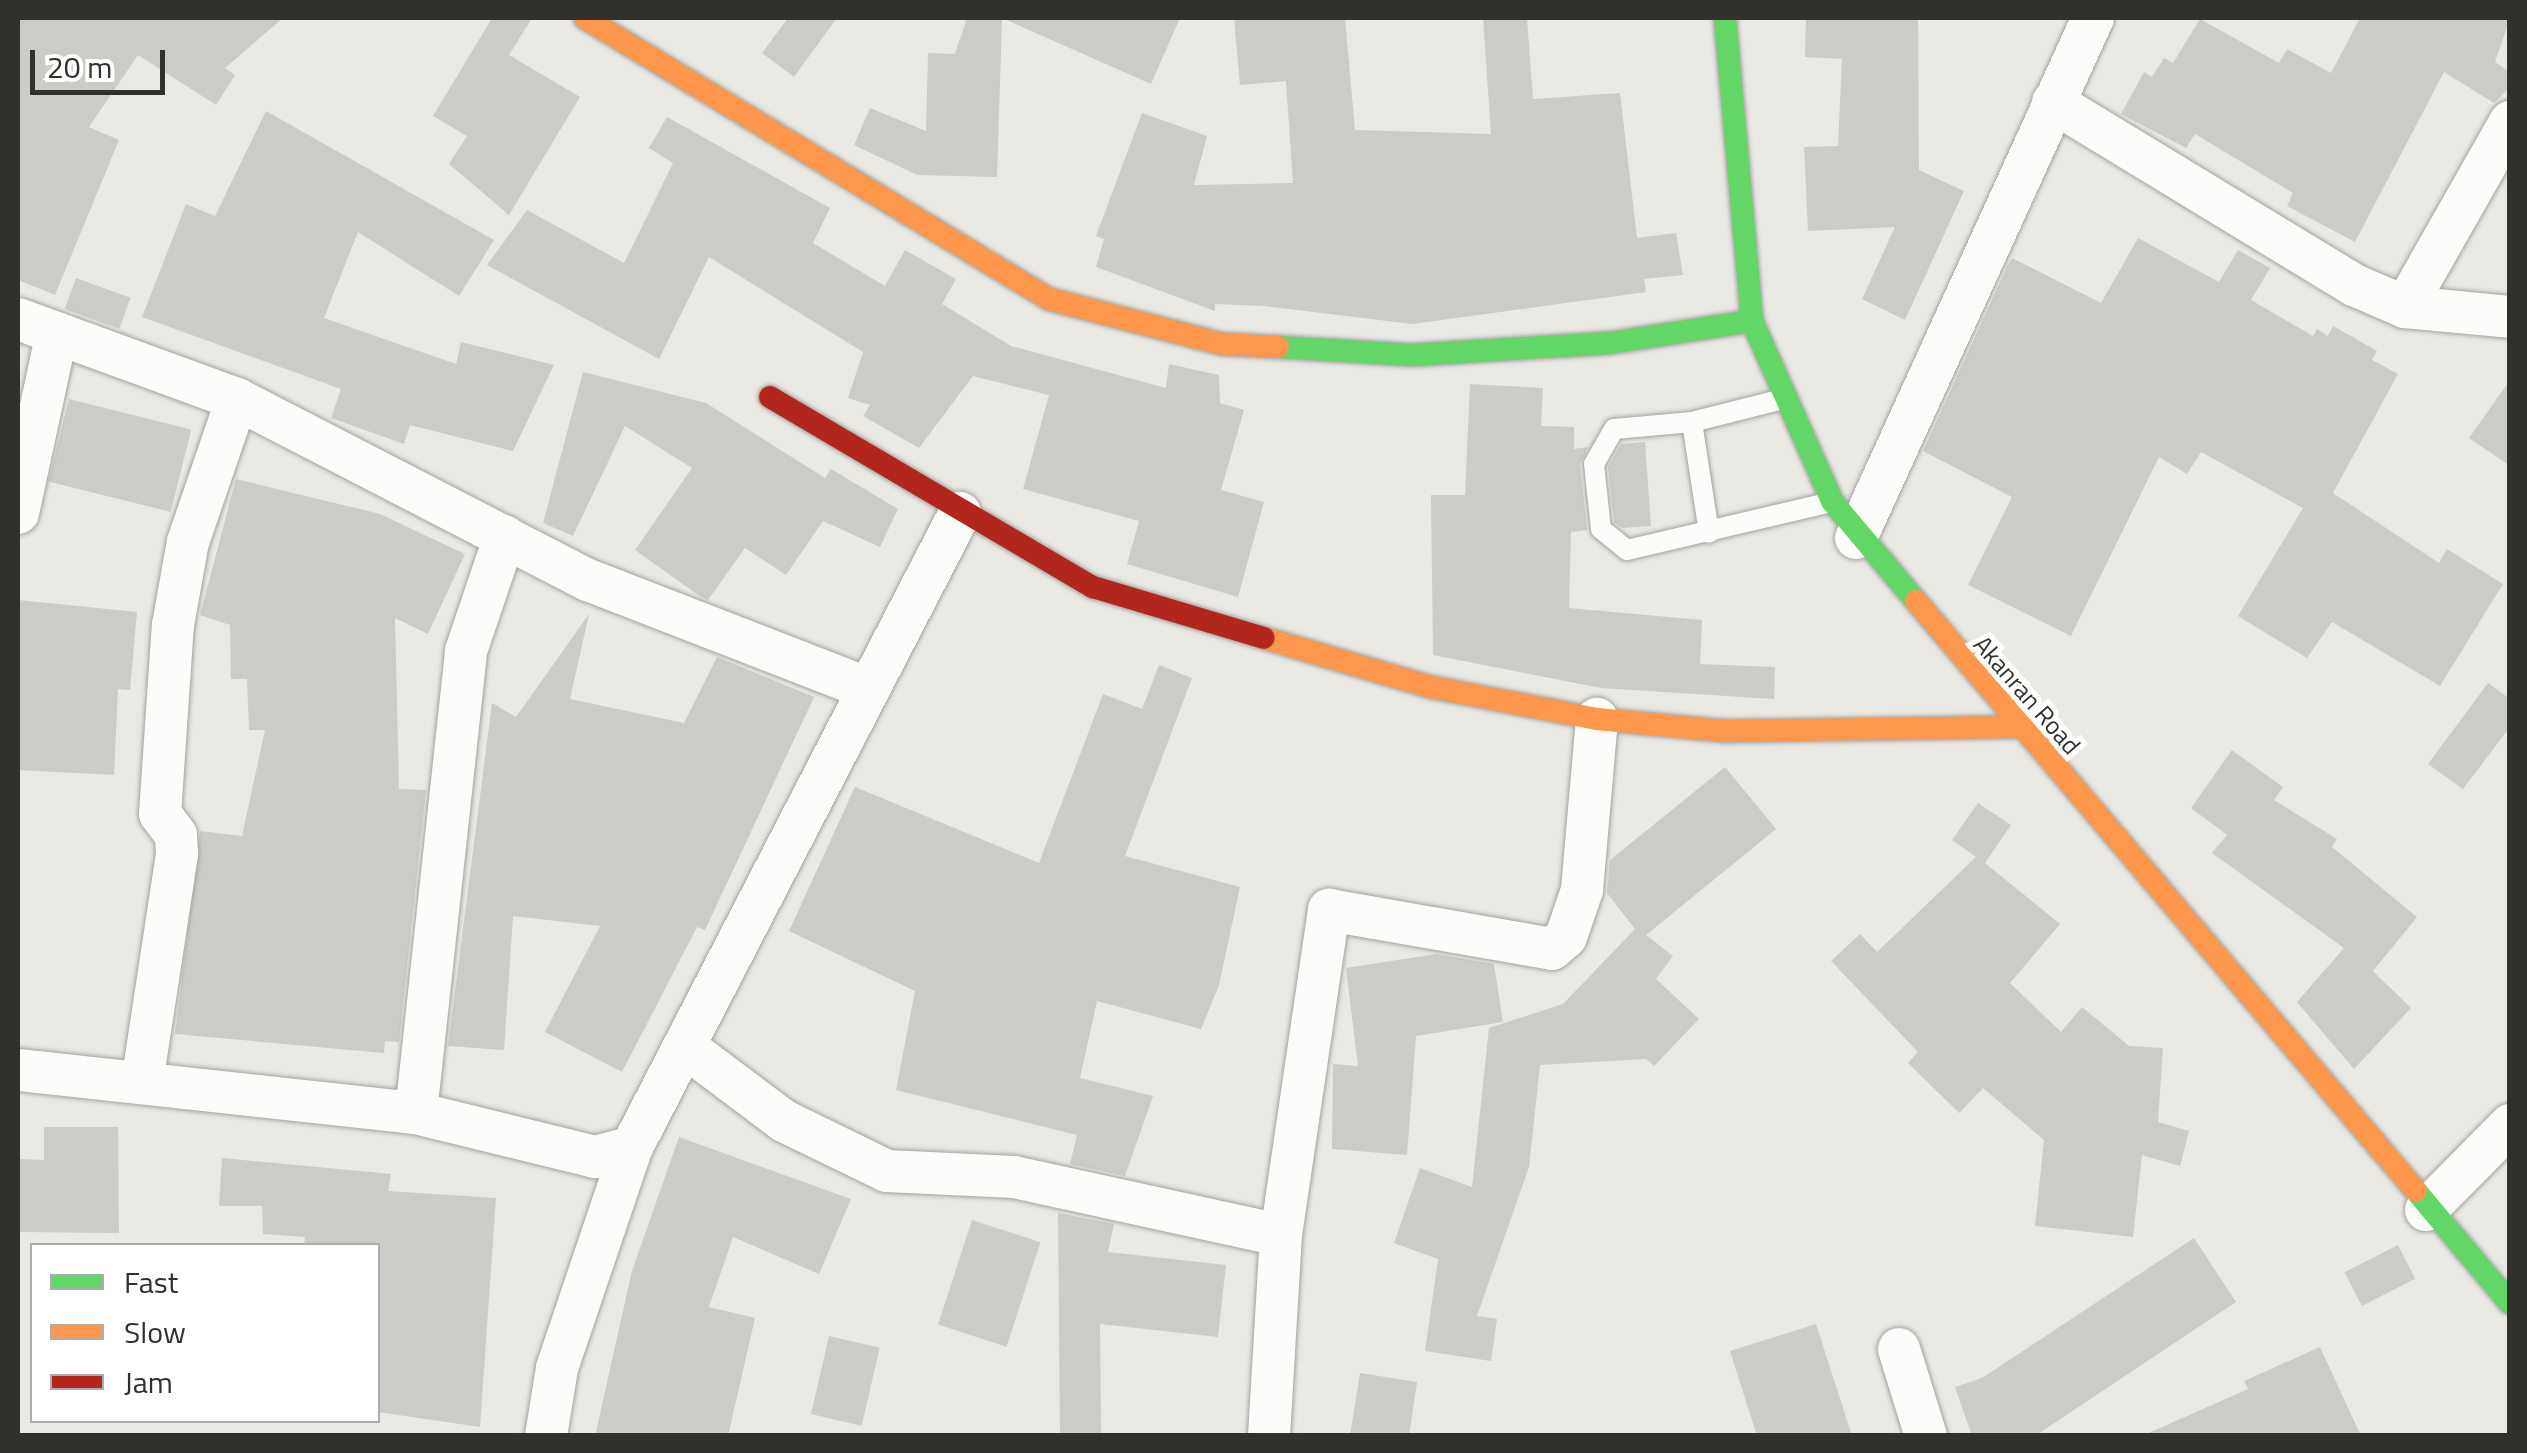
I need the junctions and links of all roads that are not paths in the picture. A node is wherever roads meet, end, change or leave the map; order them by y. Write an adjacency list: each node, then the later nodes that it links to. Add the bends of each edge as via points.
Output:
1 (586, 18): 8 (street, via 1049,298 1104,318 1222,344 1412,355 1610,343)
2 (1725, 18): 8 (street, Akanran Road)
3 (2093, 18): 4 (street)
4 (2053, 102): 6 (street, via 2134,158); 19 (street)
5 (2510, 122): 6 (street)
6 (2405, 307): 7 (street)
7 (2510, 318)
8 (1752, 321): 10 (street, Akanran Road)
9 (37, 326): 12 (street); 15 (street)
10 (1790, 397): 13 (lane); 14 (street, Akanran Road)
11 (770, 398): 16 (street)
12 (237, 399): 18 (street); 24 (street, via 188,542 172,625 160,814 176,835 177,854)
13 (1692, 422): 17 (lane); 17 (lane, via 1614,428 1594,464 1601,529 1628,550)
14 (1832, 501): 17 (lane); 19 (street, Akanran Road)
15 (18, 512)
16 (960, 514): 20 (street); 21 (street, via 1093,587 1431,687)
17 (1709, 533)
18 (504, 536): 20 (street, via 588,580); 26 (street, via 466,651)
19 (1856, 538): 22 (street, Akanran Road)
20 (864, 687): 23 (street)
21 (1597, 718): 22 (street, via 1725,730); 30 (street, via 1582,890 1566,937 1552,949 1329,910)
22 (2020, 727): 29 (street, Akanran Road)
23 (688, 1049): 28 (street); 30 (street, via 784,1121 887,1170 1014,1177)
24 (142, 1083): 25 (street); 26 (street)
25 (22, 1084)
26 (416, 1113): 28 (street, via 595,1157)
27 (2510, 1124): 29 (street)
28 (632, 1147): 33 (street, via 557,1368)
29 (2426, 1210): 31 (street, Akanran Road)
30 (1281, 1235): 34 (street)
31 (2510, 1303)
32 (1900, 1349): 35 (street)
33 (546, 1436)
34 (1269, 1436)
35 (1926, 1436)

